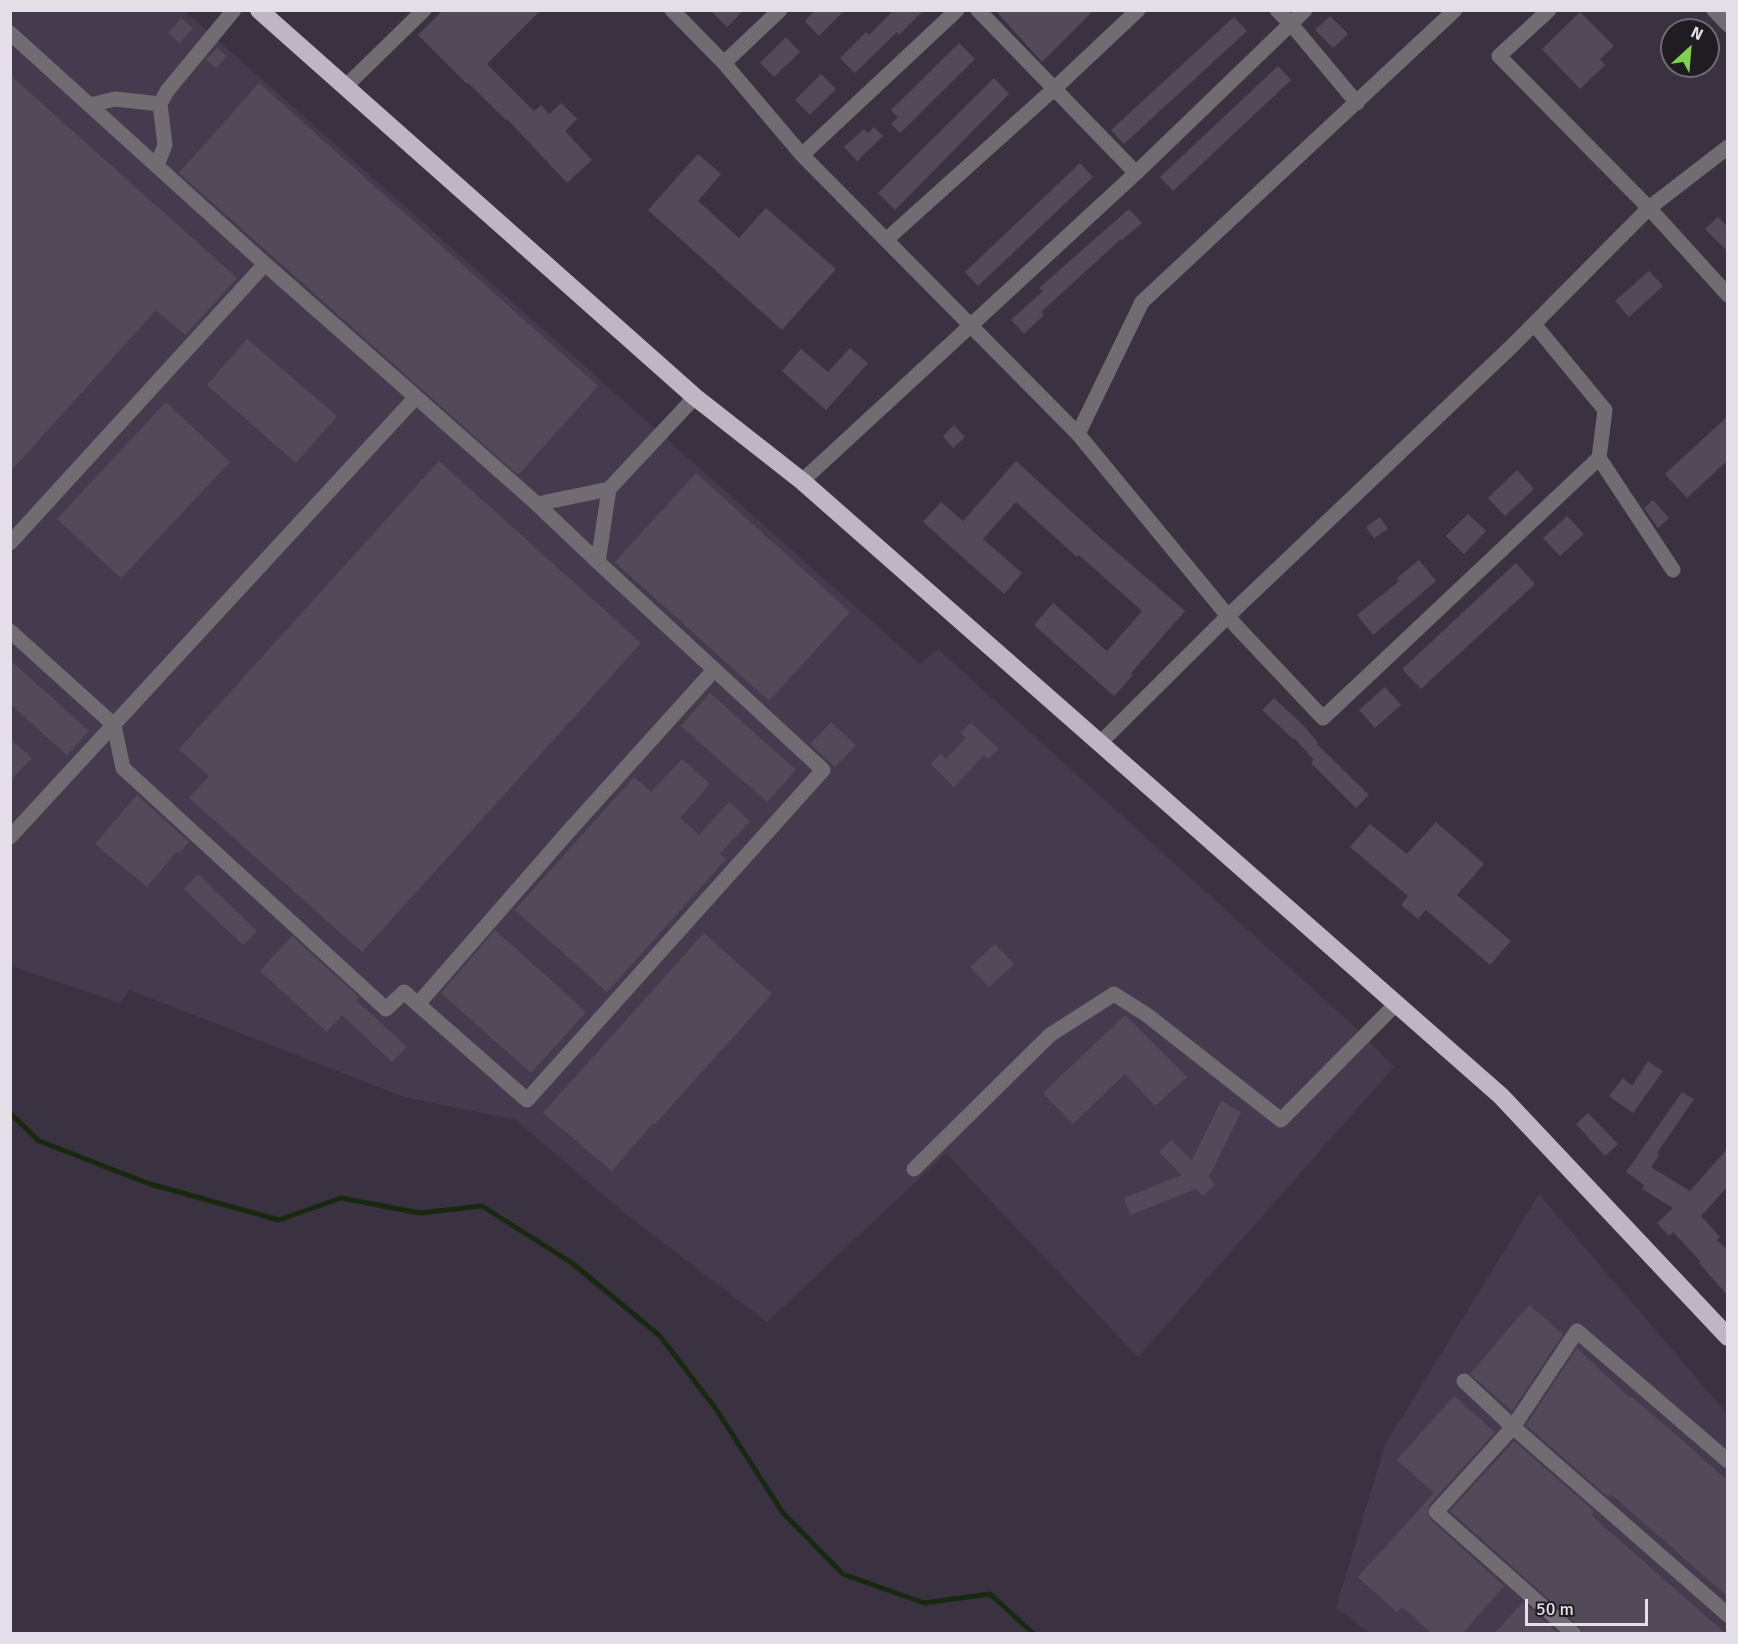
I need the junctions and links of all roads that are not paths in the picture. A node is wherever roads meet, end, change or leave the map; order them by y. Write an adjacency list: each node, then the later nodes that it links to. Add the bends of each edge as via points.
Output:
1 (234, 10): 21 (street)
2 (259, 10): 18 (highway)
3 (424, 10): 18 (street)
4 (672, 10): 17 (street)
5 (780, 10): 17 (street)
6 (957, 10): 24 (street)
7 (978, 10): 19 (street)
8 (1138, 10): 19 (street)
9 (1277, 10): 14 (street)
10 (1305, 10): 14 (street)
11 (1455, 10): 20 (street)
12 (1549, 10): 27 (street, via 1499,56)
13 (1714, 10): 15 (street)
14 (1291, 24): 20 (street); 26 (street)
15 (1728, 25)
16 (10, 33): 22 (street)
17 (724, 63): 24 (street)
18 (346, 86): 34 (highway)
19 (1054, 89): 26 (street); 28 (street)
20 (1358, 103): 35 (street, via 1142,302)
21 (160, 104): 22 (street, via 115,99); 25 (street, via 165,145)
22 (90, 105): 25 (street)
23 (1728, 147): 27 (street)
24 (802, 155): 28 (street)
25 (157, 165): 29 (street)
26 (1136, 172): 32 (street)
27 (1649, 208): 30 (street); 31 (street)
28 (887, 239): 32 (street)
29 (266, 264): 33 (street); 40 (street)
30 (1728, 295)
31 (1534, 324): 36 (street, via 1605,410); 43 (street)
32 (970, 326): 35 (street); 37 (street)
33 (416, 397): 39 (street); 46 (street)
34 (695, 397): 37 (highway); 38 (street)
35 (1078, 434): 43 (street)
36 (1599, 458): 42 (street); 43 (street, via 1323,718)
37 (802, 481): 47 (highway)
38 (609, 489): 39 (street); 41 (street)
39 (537, 504): 41 (street)
40 (10, 543)
41 (598, 562): 45 (street)
42 (1673, 570)
43 (1228, 616): 47 (street)
44 (10, 631): 46 (street)
45 (714, 670): 49 (street); 49 (street, via 823,770 527,1100)
46 (114, 725): 48 (street); 49 (street, via 123,768 131,776 386,1009 404,992)
47 (1100, 743): 50 (highway)
48 (10, 837)
49 (418, 1004)
50 (1396, 1004): 51 (street, via 1281,1120 1147,1015 1114,994 1050,1035); 52 (highway, via 1501,1096)
51 (914, 1168)
52 (1728, 1336)
53 (1464, 1381): 54 (street)
54 (1513, 1427): 55 (street, via 1577,1331); 56 (street); 57 (street, via 1436,1512)
55 (1728, 1461)
56 (1728, 1615)
57 (1574, 1634)

